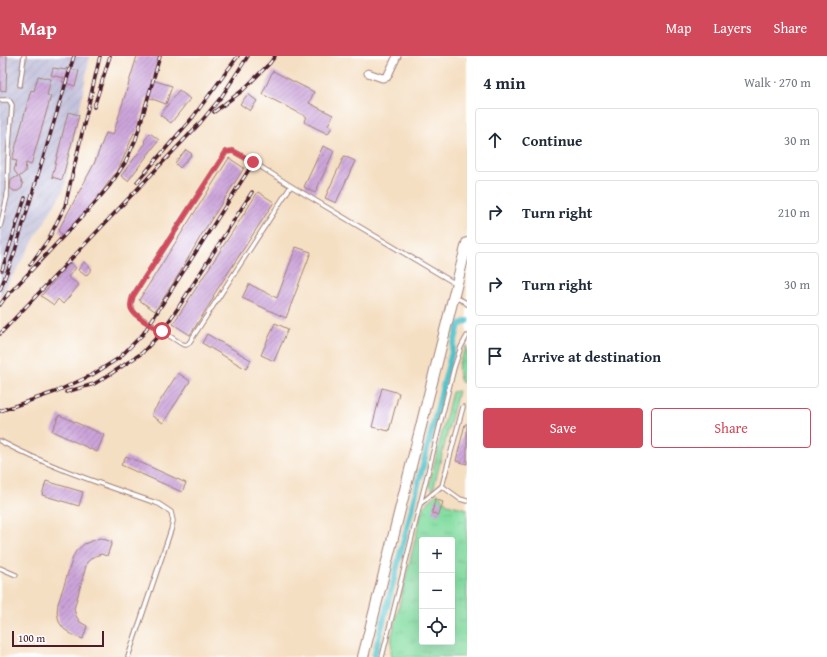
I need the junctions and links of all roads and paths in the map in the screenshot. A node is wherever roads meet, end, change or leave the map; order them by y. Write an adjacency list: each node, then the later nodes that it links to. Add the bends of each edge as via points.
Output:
1 (24, 56): 4 (lane)
2 (397, 56): 3 (street, via 387,77 382,78)
3 (368, 73)
4 (20, 85)
5 (0, 100): 7 (lane, via 9,100 12,105 7,197)
6 (291, 186): 6 (lane, via 233,151 226,152 133,296 131,308 135,314 182,344 189,343); 9 (lane)
7 (0, 227)
8 (467, 243): 9 (street)
9 (457, 285): 10 (street)
10 (454, 296): 11 (lane); 21 (street)
11 (467, 304)
12 (467, 336): 17 (lane, via 454,368)
13 (463, 407): 15 (lane)
14 (0, 441): 20 (lane, via 49,465 159,504 171,512 171,530)
15 (442, 486): 16 (lane); 17 (lane)
16 (467, 502)
17 (419, 505): 22 (lane)
18 (0, 568): 19 (lane)
19 (16, 575)
20 (128, 657)
21 (363, 657)
22 (382, 657)

